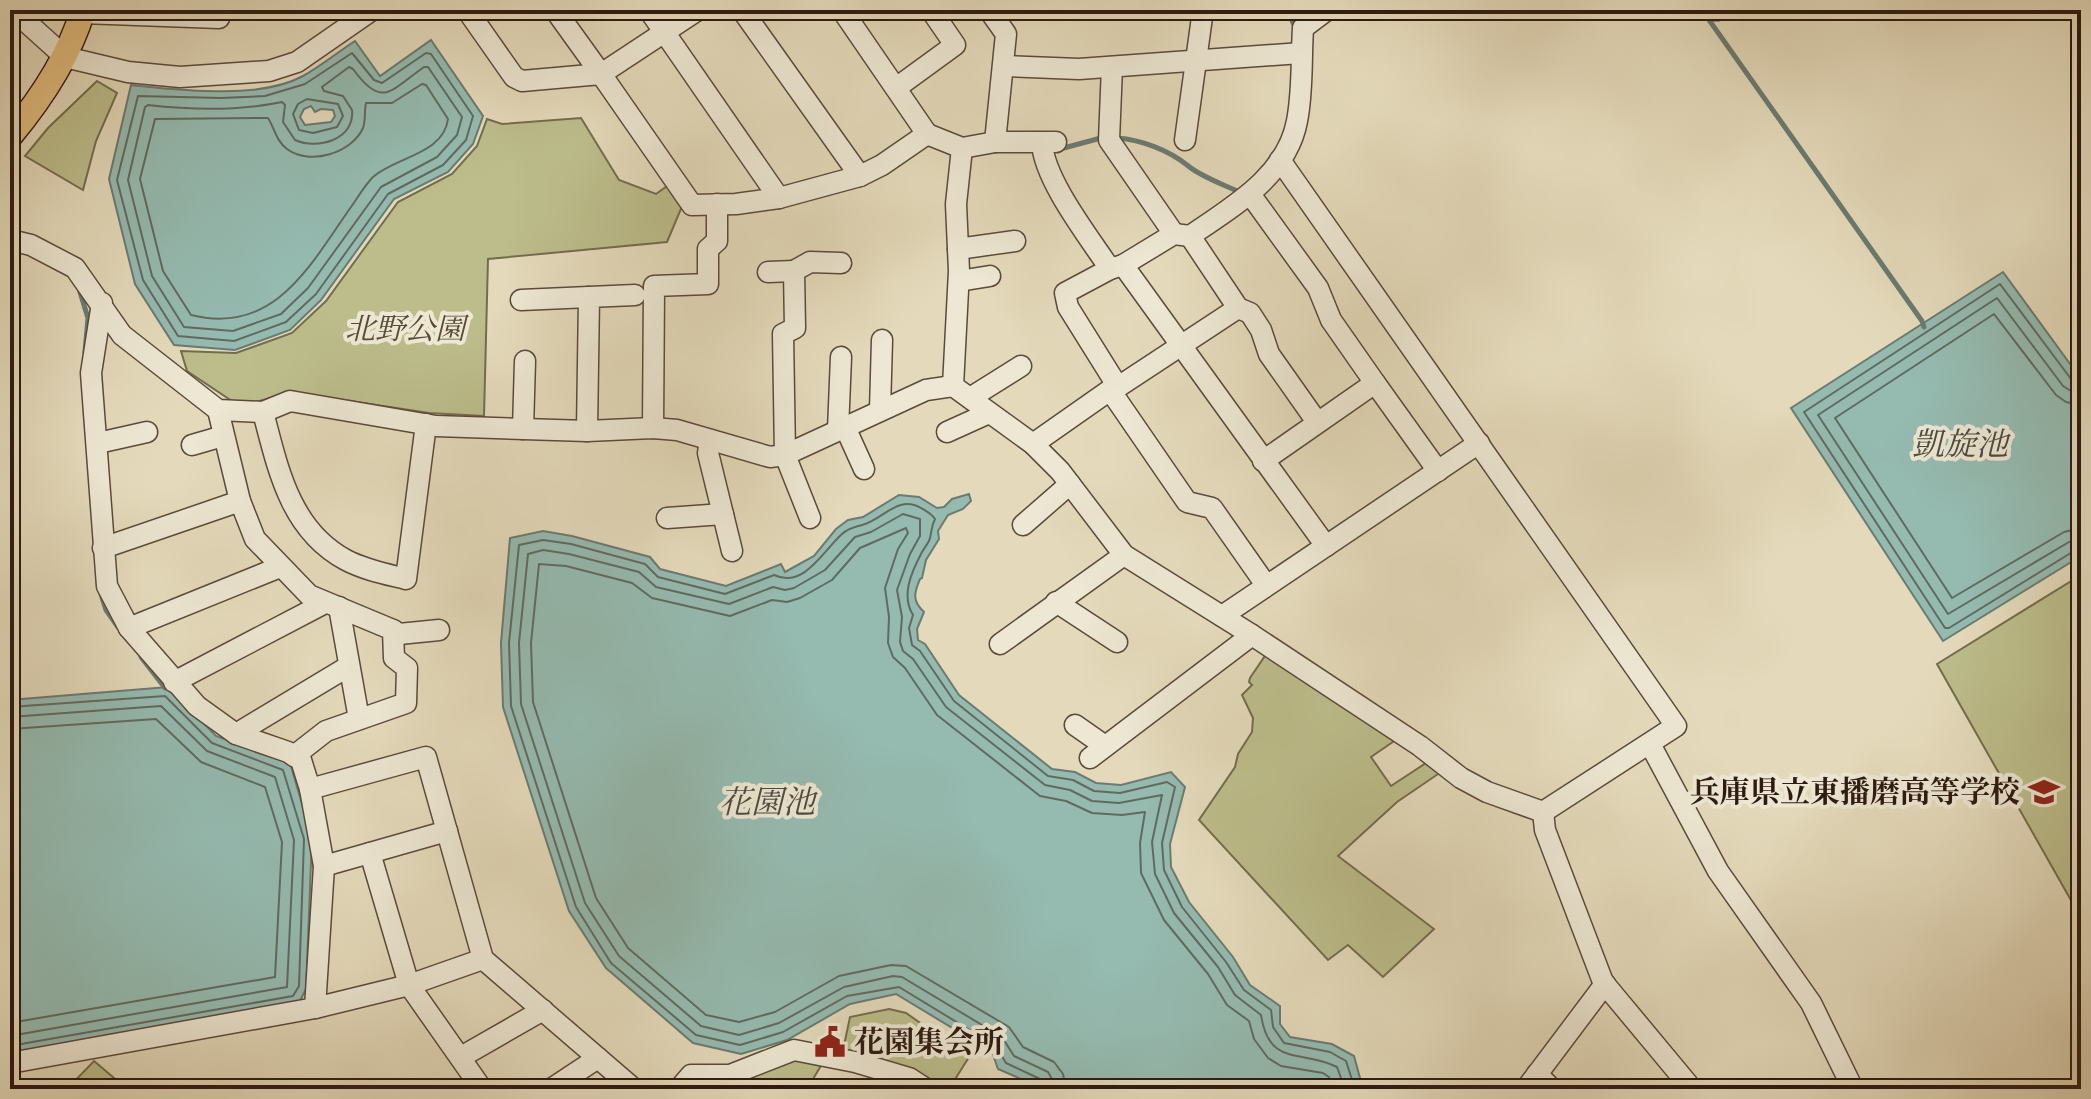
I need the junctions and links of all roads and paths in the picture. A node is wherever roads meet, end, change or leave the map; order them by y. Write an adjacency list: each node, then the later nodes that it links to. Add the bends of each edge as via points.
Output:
1 (13, 10): 17 (street)
2 (372, 10): 17 (street, via 297,62 269,71 180,77)
3 (467, 10): 21 (street, via 522,81)
4 (555, 10): 21 (street)
5 (649, 10): 15 (street)
6 (698, 10): 15 (street)
7 (742, 10): 29 (street)
8 (842, 10): 22 (street)
9 (931, 10): 22 (street, via 955,45)
10 (989, 10): 19 (street, via 1006,34)
11 (1203, 10): 18 (street)
12 (1327, 10): 16 (street, via 1303,28)
13 (83, 12): 14 (street); 17 (main road)
14 (219, 18)
15 (665, 33): 21 (street); 31 (street)
16 (1301, 53): 18 (street); 28 (street, via 1297,120)
17 (65, 57): 24 (main road)
18 (1196, 61): 20 (street); 25 (street, via 1182,110)
19 (1004, 66): 20 (street); 26 (street)
20 (1112, 67): 33 (street, via 1109,140 1126,178)
21 (601, 74): 32 (street, via 692,205)
22 (896, 88): 23 (street)
23 (927, 134): 27 (street); 29 (street)
24 (10, 136)
25 (1185, 140)
26 (995, 142): 27 (street); 38 (street, via 1049,143 1043,158 1060,207)
27 (962, 148): 36 (street)
28 (1280, 160): 30 (street); 71 (street)
29 (860, 176): 31 (street)
30 (1250, 194): 33 (street); 53 (street, via 1318,288 1331,320)
31 (779, 198): 32 (street)
32 (717, 204): 62 (street, via 717,241 708,249 708,284 654,286 662,341)
33 (1182, 235): 38 (street); 47 (street)
34 (10, 240): 46 (street, via 75,268)
35 (1015, 241): 36 (street)
36 (958, 249): 42 (street)
37 (841, 263): 39 (street, via 810,262)
38 (1116, 267): 49 (street); 54 (street, via 1063,288 1076,334)
39 (794, 271): 40 (street); 74 (street, via 795,328 775,334)
40 (768, 272)
41 (990, 276): 42 (street)
42 (959, 281): 55 (street)
43 (627, 290): 44 (street)
44 (589, 297): 45 (street); 65 (street, via 582,344)
45 (521, 300)
46 (102, 303): 56 (street, via 122,335); 70 (street, via 91,373)
47 (1238, 308): 49 (street); 60 (street, via 1250,313 1269,354)
48 (882, 340): 57 (street)
49 (1181, 347): 54 (street); 75 (street)
50 (841, 357): 63 (street)
51 (525, 361): 64 (street)
52 (1021, 366): 55 (street)
53 (1375, 383): 60 (street); 77 (street)
54 (1114, 388): 72 (street); 89 (street, via 1187,502 1212,508)
55 (961, 392): 57 (street, via 926,390); 59 (street)
56 (218, 410): 58 (street); 68 (street)
57 (880, 410): 63 (street)
58 (263, 412): 61 (street, via 290,401); 61 (street, via 284,488 302,522 348,562 406,579)
59 (989, 413): 67 (street); 72 (street)
60 (1317, 422): 75 (street)
61 (426, 424): 64 (street)
62 (653, 428): 65 (street); 69 (street)
63 (842, 428): 74 (street); 76 (street)
64 (523, 429): 65 (street)
65 (587, 431)
66 (147, 432): 70 (street)
67 (947, 432)
68 (223, 436): 73 (street); 79 (street)
69 (710, 440): 74 (street, via 770,457); 80 (street, via 708,453)
70 (98, 443): 85 (street)
71 (1479, 443): 77 (street); 104 (street, via 1676,726)
72 (1033, 444): 78 (street)
73 (192, 445)
74 (785, 455): 82 (street)
75 (1263, 461): 84 (street)
76 (864, 469)
77 (1438, 471): 84 (street)
78 (1070, 484): 83 (street); 87 (street)
79 (240, 501): 85 (street); 88 (street, via 255,539)
80 (723, 514): 81 (street); 86 (street)
81 (667, 518)
82 (810, 518)
83 (1023, 525)
84 (1326, 546): 89 (street)
85 (103, 548): 93 (street, via 107,586)
86 (732, 551)
87 (1124, 555): 90 (street); 92 (street)
88 (280, 567): 91 (street, via 309,595); 93 (street)
89 (1266, 585): 92 (street)
90 (1056, 602): 97 (street); 98 (street)
91 (332, 605): 94 (street); 99 (street); 100 (street)
92 (1222, 616): 96 (street)
93 (129, 628): 100 (street)
94 (393, 630): 95 (street); 101 (street, via 394,658 407,668 406,703)
95 (439, 630)
96 (1252, 635): 102 (street, via 1098,752); 107 (street, via 1461,778)
97 (1117, 642)
98 (1000, 644)
99 (349, 666): 101 (street); 103 (street)
100 (174, 682): 103 (street)
101 (359, 719): 105 (street, via 326,731)
102 (1075, 725)
103 (236, 734): 105 (street)
104 (1650, 744): 107 (street); 126 (street, via 1718,871 1811,1003)
105 (294, 756): 106 (street, via 301,760)
106 (310, 789): 108 (street, via 426,757); 110 (street)
107 (1543, 812): 112 (street, via 1545,830)
108 (447, 831): 109 (street); 111 (street)
109 (370, 853): 110 (street); 113 (street)
110 (324, 866): 114 (street)
111 (483, 959): 113 (street); 115 (street)
112 (1605, 984): 119 (street); 125 (street)
113 (409, 985): 114 (street); 116 (street)
114 (315, 1008): 118 (street)
115 (543, 1010): 116 (street); 117 (street)
116 (461, 1057): 120 (street)
117 (598, 1058): 121 (street); 122 (street)
118 (10, 1063)
119 (1538, 1084)
120 (482, 1089)
121 (551, 1089)
122 (634, 1089)
123 (679, 1089): 124 (street, via 691,1075 730,1075 794,1050 909,1078)
124 (926, 1089)
125 (1692, 1089)
126 (1853, 1089)

